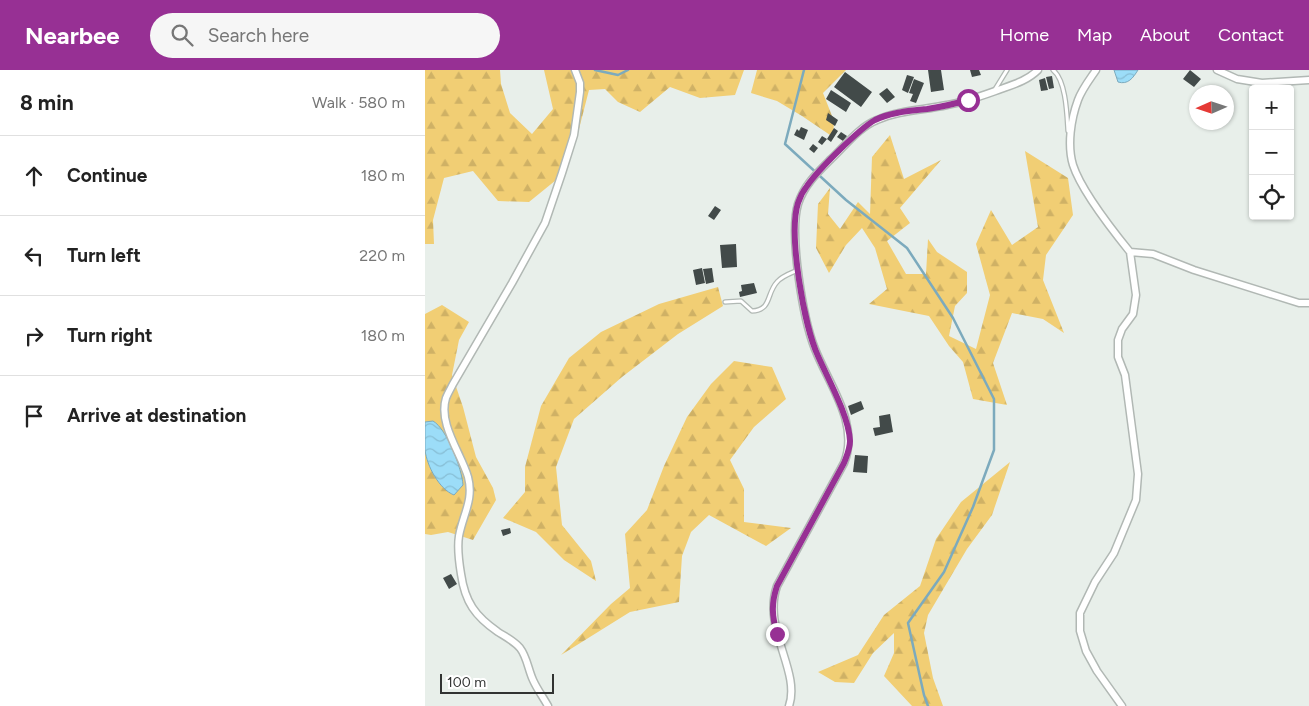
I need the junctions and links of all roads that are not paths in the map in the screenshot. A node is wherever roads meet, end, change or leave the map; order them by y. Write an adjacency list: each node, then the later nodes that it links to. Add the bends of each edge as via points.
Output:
1 (575, 70): 14 (street, via 580,92 574,135 545,223 453,384 446,398 445,410 448,430 468,477 470,492 470,503 459,537 465,594 479,618 520,649)
2 (1007, 70): 8 (lane)
3 (1038, 70): 8 (street, via 1023,81)
4 (1053, 70): 9 (lane, via 1064,91)
5 (1096, 70): 9 (street, via 1078,98 1071,129)
6 (1217, 70): 7 (street, via 1237,80 1262,83)
7 (1309, 80)
8 (994, 91): 11 (street, via 947,106 898,113 875,121 862,130 805,188 795,219)
9 (1071, 149): 10 (street, via 1073,165 1083,186)
10 (1130, 252): 13 (street, via 1153,254 1299,303); 16 (street, via 1136,295 1133,314 1118,340 1118,357 1125,375 1137,466 1136,500 1113,552 1079,613 1086,651)
11 (799, 269): 12 (lane, via 777,282 768,302 758,310 752,311 741,301); 15 (street, via 809,332 844,414 850,442 844,463 773,599 774,622 791,687)
12 (725, 302)
13 (1309, 303)
14 (548, 706)
15 (789, 706)
16 (1122, 706)

